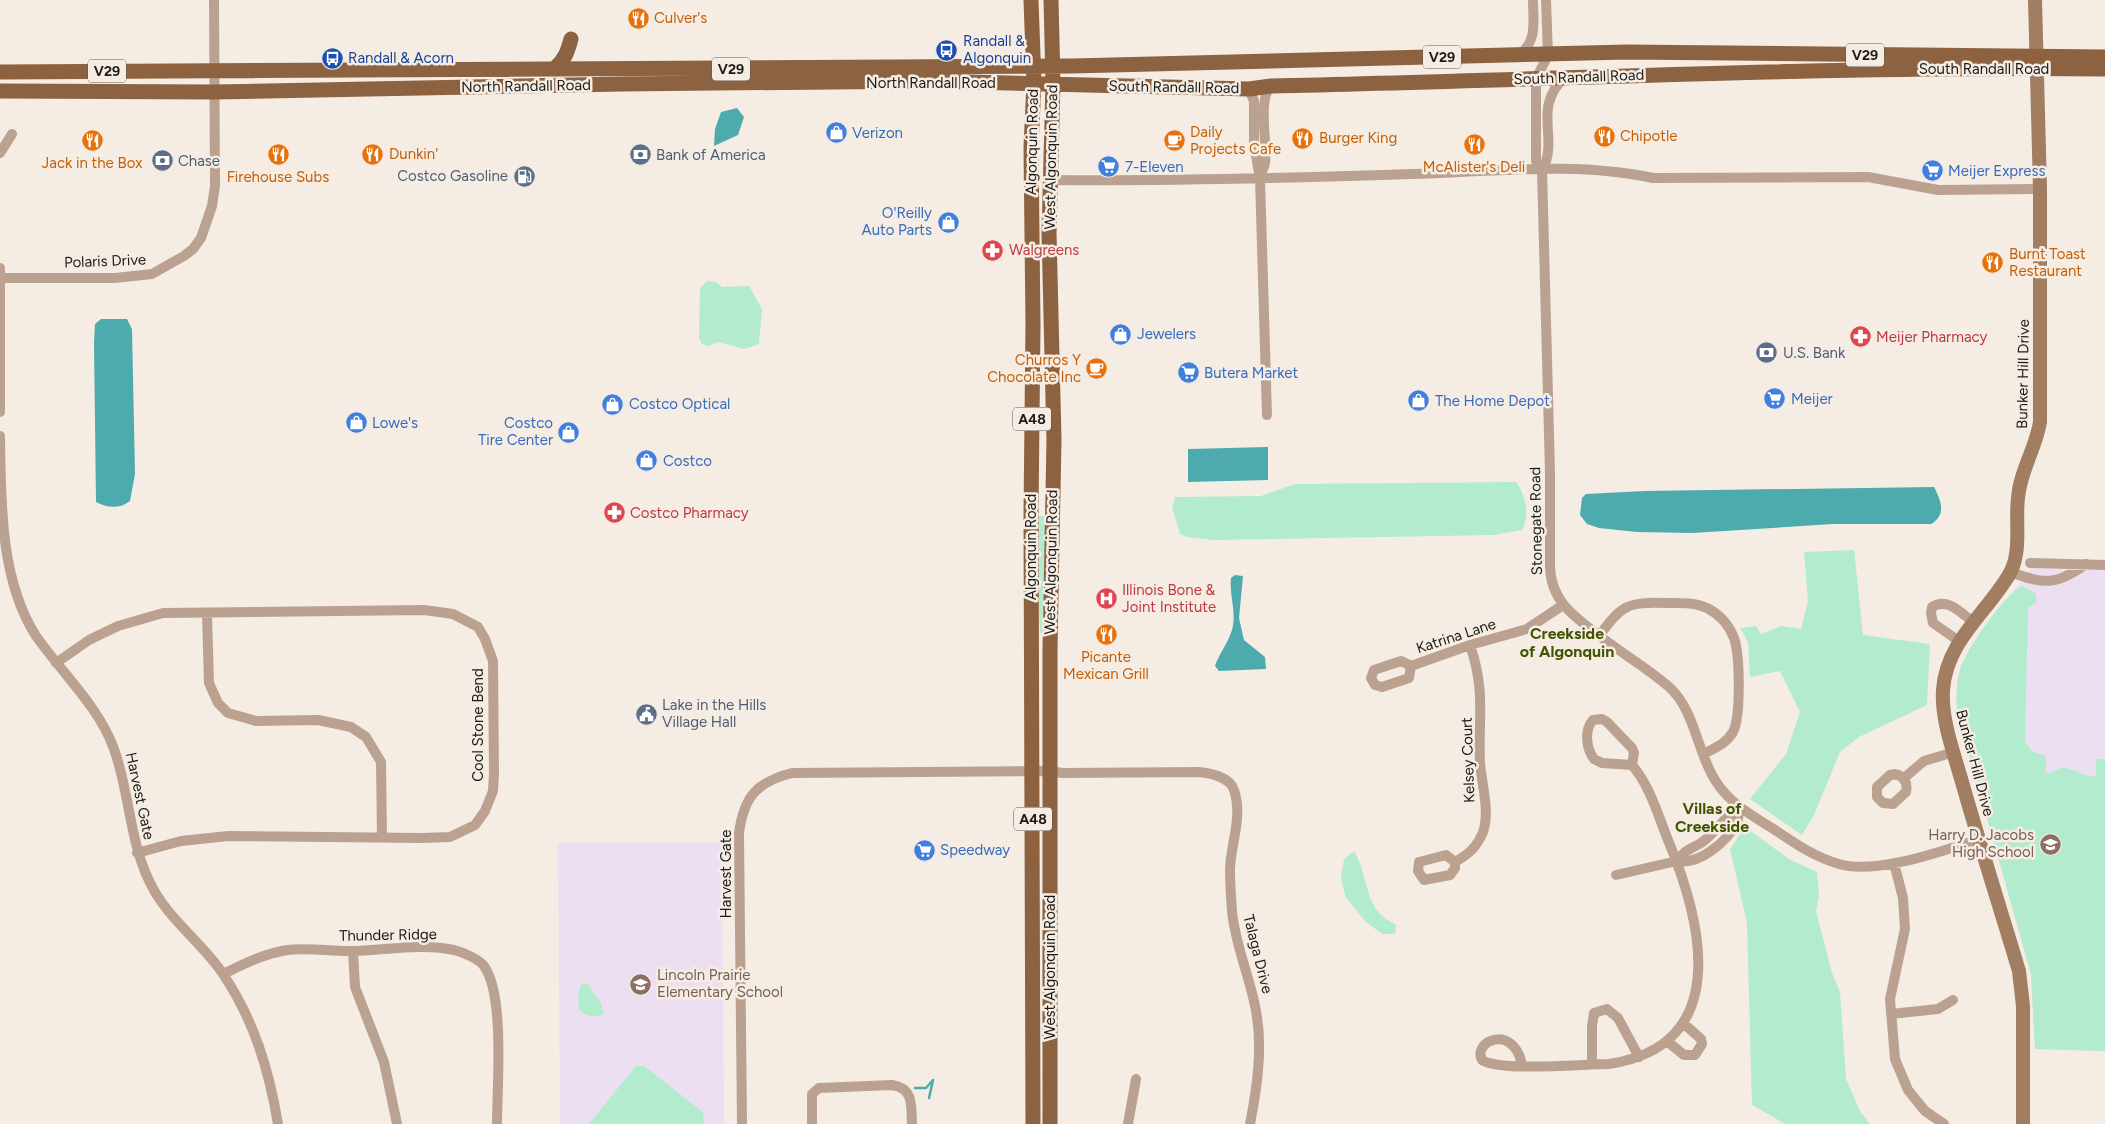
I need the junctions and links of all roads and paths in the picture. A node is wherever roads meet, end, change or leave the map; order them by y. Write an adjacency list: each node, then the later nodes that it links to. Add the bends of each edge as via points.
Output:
1 (214, 0): 16 (street, Polaris Drive)
2 (1031, 0): 12 (main road, Algonquin Road / A48)
3 (1051, 0): 13 (main road, West Algonquin Road / A48)
4 (1533, 0): 9 (street, via 1533,38)
5 (1546, 0): 8 (street, Stonegate Road)
6 (2035, 0): 11 (street, Bunker Hill Drive)
7 (571, 39): 14 (main road, via 567,53)
8 (1548, 55): 9 (main road, South Randall Road / V29); 11 (main road, South Randall Road / V29, via 1627,52); 19 (street, Stonegate Road)
9 (1518, 56): 13 (main road, South Randall Road / V29)
10 (2105, 57): 11 (main road, South Randall Road / V29)
11 (2037, 62): 15 (main road, South Randall Road / V29); 18 (main road, South Randall Road / V29); 31 (street, Bunker Hill Drive)
12 (1033, 66): 13 (main road, North Randall Road / V29); 14 (main road, North Randall Road / V29); 20 (main road, Algonquin Road / A48)
13 (1053, 66): 21 (main road, West Algonquin Road / A48)
14 (555, 68): 16 (main road, North Randall Road / V29)
15 (2105, 69)
16 (214, 70): 17 (main road, North Randall Road / V29); 25 (street, Polaris Drive)
17 (0, 72)
18 (1565, 77): 19 (main road, South Randall Road / V29); 28 (street, Stonegate Road, via 1550,96 1547,161)
19 (1536, 79): 22 (main road, South Randall Road / V29); 28 (street, Stonegate Road, via 1536,161)
20 (1034, 83): 21 (main road, North Randall Road / V29); 25 (main road, North Randall Road / V29, via 622,84); 54 (main road, Algonquin Road / A48, via 1031,147)
21 (1053, 83): 23 (main road, South Randall Road / V29); 30 (main road, West Algonquin Road / A48)
22 (1271, 86): 23 (main road, South Randall Road / V29); 29 (street, via 1264,106 1265,162)
23 (1249, 89): 29 (street, via 1254,101 1254,144)
24 (0, 91): 25 (main road, North Randall Road / V29)
25 (214, 92): 33 (street, Polaris Drive, via 215,186 205,227 192,249 169,266 146,276)
26 (12, 134): 27 (street)
27 (0, 153)
28 (1542, 170): 29 (street); 31 (street, via 1626,172 1653,178 1868,177 1938,190); 43 (street, Stonegate Road, via 1551,579)
29 (1260, 179): 30 (street); 36 (street)
30 (1050, 180): 55 (main road, West Algonquin Road / A48, via 1049,324 1054,440)
31 (2040, 189): 42 (street, Bunker Hill Drive, via 2040,422 2019,486 2017,542)
32 (0, 268): 33 (street)
33 (0, 278): 34 (street)
34 (0, 394): 35 (street)
35 (0, 412)
36 (1267, 415)
37 (0, 436): 38 (street, Harvest Gate)
38 (1, 521): 49 (street, Harvest Gate, via 7,568 18,603 34,634)
39 (2030, 563): 40 (street)
40 (2086, 564): 41 (street); 42 (street, via 2063,577 2041,582)
41 (2105, 565)
42 (2010, 572): 45 (street, Bunker Hill Drive)
43 (1562, 605): 46 (street, Stonegate Road); 48 (street, Katrina Lane, via 1527,629)
44 (207, 614): 49 (street, Cool Stone Bend, via 163,613 118,626 89,640); 58 (street, via 209,683 218,703 228,713 256,721 318,720 351,727 366,737 380,762); 58 (street, Cool Stone Bend, via 424,610 454,614 478,627 493,661 493,791 485,811 475,825 450,837)
45 (1973, 622): 47 (street, Bunker Hill Drive); 47 (street, via 1944,602 1932,606 1933,623)
46 (1600, 636): 52 (street, Stonegate Road, via 1676,695); 52 (street, via 1618,612 1636,604 1698,605 1725,622 1737,650 1738,717 1729,738)
47 (1959, 641): 51 (street, Bunker Hill Drive, via 1947,668 1943,689 1944,713)
48 (1470, 645): 50 (street, Katrina Lane); 62 (street, Kelsey Court, via 1481,693 1480,753 1486,820 1472,852)
49 (56, 663): 60 (street, Harvest Gate, via 88,703 114,748)
50 (1411, 666)
51 (1954, 752): 56 (street, via 1924,761); 59 (street, Bunker Hill Drive)
52 (1703, 754): 57 (street, Stonegate Road, via 1714,779)
53 (1632, 766): 53 (street, via 1634,754 1625,740 1602,719 1593,720 1587,735 1594,759); 61 (street, via 1648,790)
54 (1033, 771): 55 (street, Talaga Drive); 78 (street, Harvest Gate, via 792,773 762,784 746,805 740,833); 81 (main road, Algonquin Road / A48)
55 (1050, 771): 82 (main road, West Algonquin Road / A48); 84 (street, Talaga Drive, via 1199,772 1224,779 1234,788 1238,812 1230,868 1232,911 1237,945 1256,1011 1258,1034 1256,1095)
56 (1904, 778)
57 (1739, 808): 61 (street, via 1738,821 1725,838 1700,857 1686,863); 63 (street, Stonegate Road, via 1810,853 1840,865 1874,867)
58 (382, 838): 60 (street, Cool Stone Bend, via 228,836 181,841)
59 (1978, 839): 63 (street, Stonegate Road); 86 (street, Bunker Hill Drive, via 2019,971 2023,1006)
60 (137, 853): 66 (street, Harvest Gate, via 154,891 174,921 196,941)
61 (1677, 861): 64 (street); 69 (street, via 1690,905 1698,958 1695,998)
62 (1455, 862)
63 (1894, 863): 68 (street, via 1903,898 1905,929 1892,986)
64 (1616, 875)
65 (353, 951): 66 (street, Thunder Ridge, via 288,950 259,957); 76 (street, via 356,987 384,1062); 77 (street, Thunder Ridge, via 455,950 484,966 494,993 497,1016)
66 (223, 974): 75 (street, Harvest Gate, via 262,1050)
67 (1953, 1000): 68 (street, via 1938,1009)
68 (1891, 1014): 85 (street, via 1895,1059 1902,1079 1925,1111)
69 (1683, 1023): 70 (street); 70 (street, via 1702,1039 1696,1055 1684,1055)
70 (1668, 1042): 71 (street)
71 (1639, 1056): 72 (street, via 1622,1062); 72 (street, via 1618,1018 1607,1009 1594,1013)
72 (1592, 1064): 73 (street)
73 (1522, 1065)
74 (1136, 1079): 83 (street)
75 (278, 1124)
76 (397, 1124)
77 (497, 1124)
78 (742, 1124)
79 (812, 1124): 80 (street, via 812,1094 819,1088 892,1085 907,1090)
80 (912, 1124)
81 (1033, 1124)
82 (1050, 1124)
83 (1128, 1124)
84 (1250, 1124)
85 (1944, 1124)
86 (2024, 1124)

